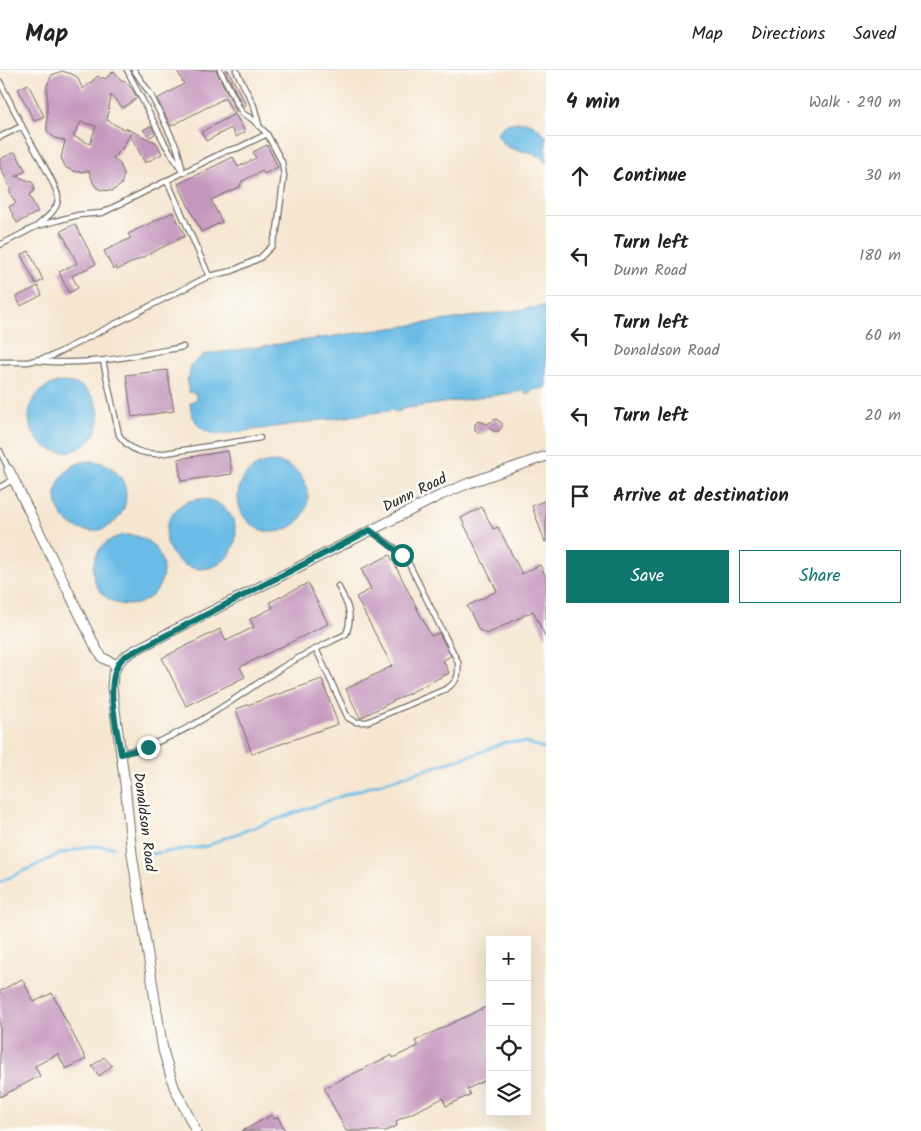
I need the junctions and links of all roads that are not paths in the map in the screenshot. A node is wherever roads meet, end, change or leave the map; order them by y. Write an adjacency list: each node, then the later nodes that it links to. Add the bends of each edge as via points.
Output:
1 (127, 70): 10 (lane)
2 (134, 70): 10 (lane, via 151,95 177,148)
3 (220, 70): 7 (lane, via 242,113)
4 (236, 70): 7 (lane)
5 (0, 82): 6 (lane)
6 (22, 126): 9 (lane); 12 (lane, via 58,198 52,213)
7 (260, 126): 8 (lane)
8 (267, 134): 10 (lane); 14 (lane, via 282,162 284,176 272,246 260,258 232,271)
9 (0, 137)
10 (183, 172): 11 (lane)
11 (167, 180): 12 (lane, via 102,213 78,215); 14 (lane)
12 (37, 226): 13 (lane)
13 (0, 245)
14 (209, 276): 16 (lane, via 66,350)
15 (183, 347): 17 (lane)
16 (35, 360): 17 (lane, via 66,363); 18 (lane)
17 (103, 361): 19 (lane, via 119,435 133,450 158,454)
18 (0, 362)
19 (260, 438)
20 (0, 451): 22 (lane)
21 (546, 456): 25 (street, Dunn Road, via 469,483)
22 (9, 470): 23 (street)
23 (13, 480): 24 (lane); 28 (street, via 97,650 103,658)
24 (0, 487)
25 (370, 530): 27 (lane, via 408,562 458,662 456,682 367,722 356,722 348,718); 28 (street, Dunn Road, via 135,650)
26 (338, 586): 27 (lane, via 348,603 349,626 346,634)
27 (316, 650): 29 (lane, via 276,671 196,723 148,747)
28 (117, 665): 29 (street, Donaldson Road, via 112,688)
29 (121, 754): 30 (street, Donaldson Road, via 132,854 163,1050 174,1087)
30 (196, 1131)

